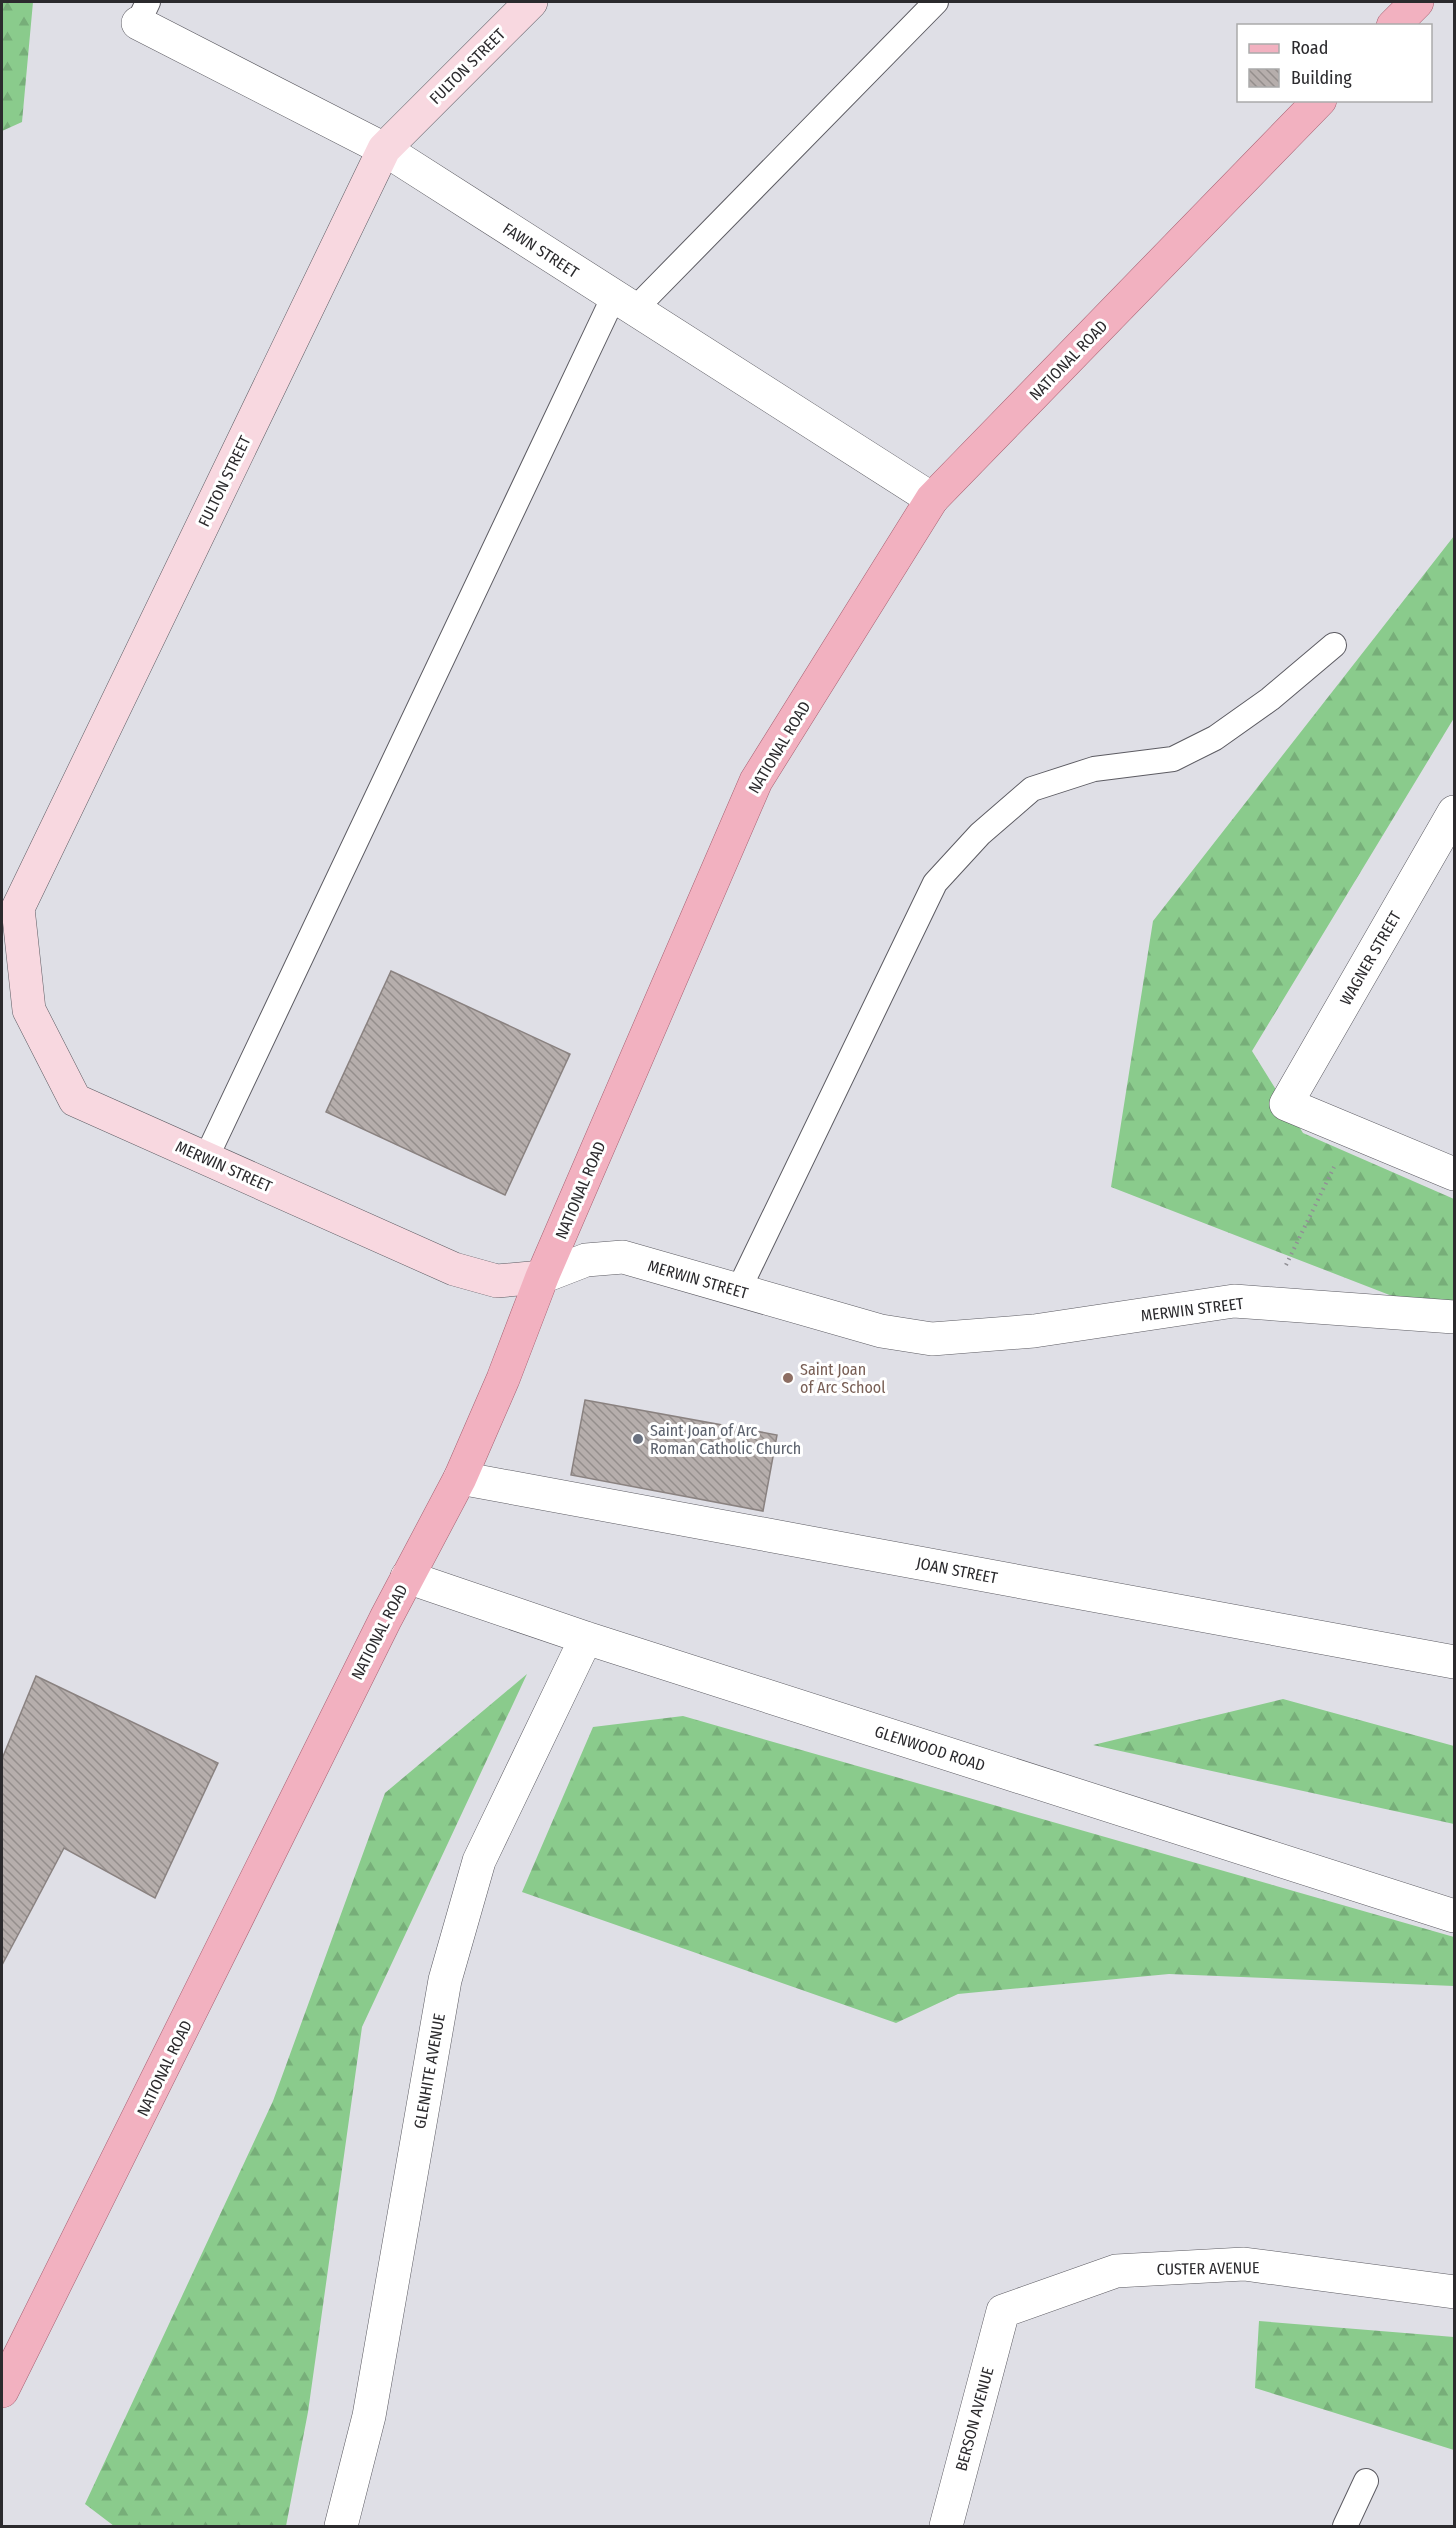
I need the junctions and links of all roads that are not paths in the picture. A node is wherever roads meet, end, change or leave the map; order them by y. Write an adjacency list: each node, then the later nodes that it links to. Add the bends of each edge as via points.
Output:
1 (531, 2): 7 (street, FULTON STREET)
2 (936, 2): 8 (lane)
3 (1417, 2): 5 (main road)
4 (143, 12): 7 (street, FAWN STREET)
5 (1396, 24)
6 (1318, 102): 9 (main road, NATIONAL ROAD)
7 (384, 149): 8 (street, FAWN STREET); 12 (street, FULTON STREET, via 18,908)
8 (625, 303): 9 (street, FAWN STREET); 13 (lane)
9 (932, 499): 15 (main road, NATIONAL ROAD, via 756,781)
10 (1334, 645): 16 (lane, via 1270,699 1215,738 1173,759 1094,769 1032,789 980,834 935,883)
11 (1455, 812): 14 (street, WAGNER STREET, via 1286,1104)
12 (29, 1010): 13 (street, MERWIN STREET, via 75,1100)
13 (206, 1158): 15 (street, MERWIN STREET, via 454,1269 497,1281)
14 (1455, 1174)
15 (542, 1277): 16 (street, MERWIN STREET, via 586,1260 623,1257); 18 (main road, NATIONAL ROAD)
16 (738, 1291): 17 (street, MERWIN STREET, via 881,1331 933,1339 1034,1331 1234,1301)
17 (1455, 1317)
18 (460, 1478): 19 (main road, NATIONAL ROAD); 21 (street, JOAN STREET)
19 (407, 1577): 20 (street, GLENWOOD ROAD); 25 (main road, NATIONAL ROAD)
20 (586, 1638): 22 (street, GLENWOOD ROAD); 27 (street, GLENHITE AVENUE, via 478,1861 445,1980 369,2416)
21 (1455, 1662)
22 (1455, 1916)
23 (1455, 2292): 24 (street, CUSTER AVENUE, via 1244,2264 1116,2271)
24 (1003, 2311): 28 (street, BERSON AVENUE)
25 (2, 2391)
26 (1366, 2481): 29 (lane)
27 (341, 2526)
28 (946, 2526)
29 (1345, 2526)

